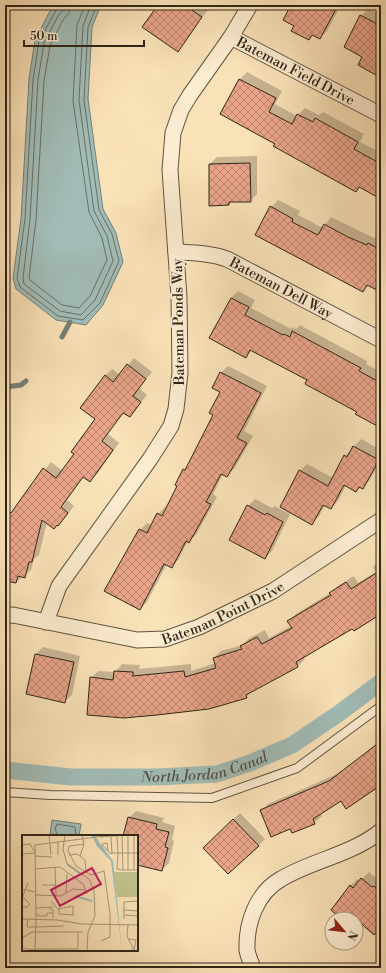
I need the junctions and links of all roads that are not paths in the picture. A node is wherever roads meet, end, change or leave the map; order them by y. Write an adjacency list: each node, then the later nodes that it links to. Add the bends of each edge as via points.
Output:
1 (250, 5): 2 (street, Bateman Ponds Way)
2 (231, 37): 3 (street, Bateman Field Drive); 4 (street, Bateman Ponds Way, via 187,100 173,132 170,170)
3 (381, 116)
4 (176, 252): 5 (street, Bateman Dell Way, via 208,254 227,259); 8 (street, Bateman Ponds Way, via 180,373 176,409 170,426 150,459 59,586)
5 (381, 340)
6 (381, 520): 8 (street, Bateman Point Drive, via 273,591 206,624 165,639 137,640)
7 (5, 616): 8 (street, Bateman Point Drive, via 13,615)
8 (46, 622)
9 (381, 706): 10 (lane, via 297,768 212,798)
10 (5, 792)
11 (380, 834): 12 (street, via 348,851 280,879 267,891 250,921 247,952)
12 (253, 968)

